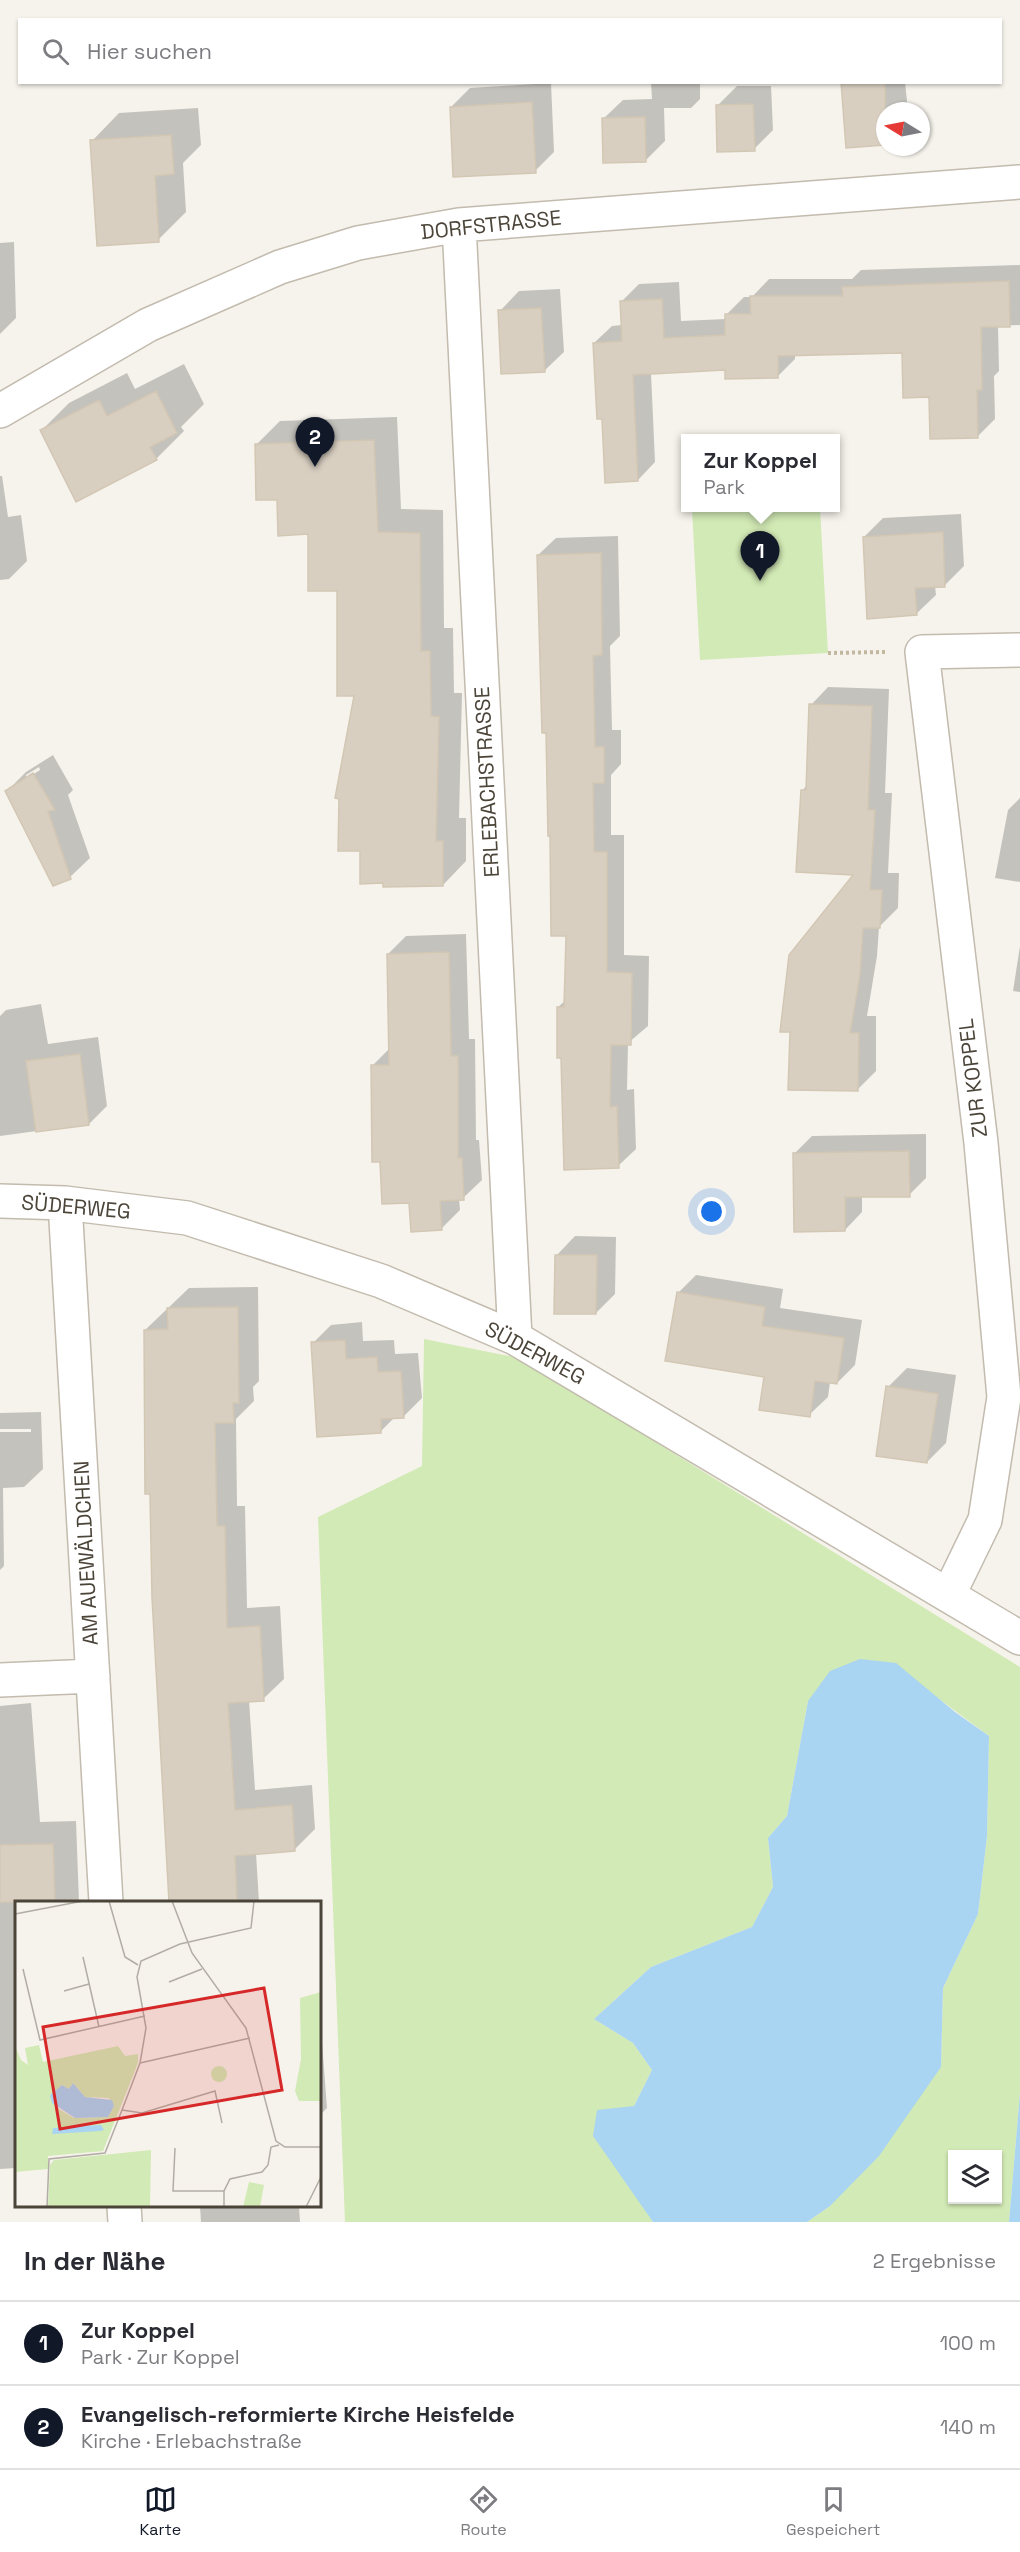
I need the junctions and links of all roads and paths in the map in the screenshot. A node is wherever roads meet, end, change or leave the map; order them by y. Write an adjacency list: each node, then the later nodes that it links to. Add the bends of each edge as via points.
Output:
1 (1020, 182): 2 (street, DORFSTRASSE)
2 (459, 225): 3 (street, DORFSTRASSE, via 358,243 280,267 148,325); 9 (street, ERLEBACHSTRASSE)
3 (0, 411)
4 (1020, 650): 5 (street)
5 (921, 652): 6 (path); 10 (street, ZUR KOPPEL, via 981,1143 1004,1397 985,1520)
6 (828, 653)
7 (0, 1202): 8 (street, SÜDERWEG)
8 (65, 1203): 9 (street, SÜDERWEG, via 187,1218 381,1281); 12 (street, AM AUEWÄLDCHEN)
9 (515, 1338): 10 (street, SÜDERWEG)
10 (949, 1594): 11 (street, SÜDERWEG)
11 (1020, 1638)
12 (93, 1676): 13 (street); 14 (street, AM AUEWÄLDCHEN)
13 (0, 1680)
14 (106, 1901)

